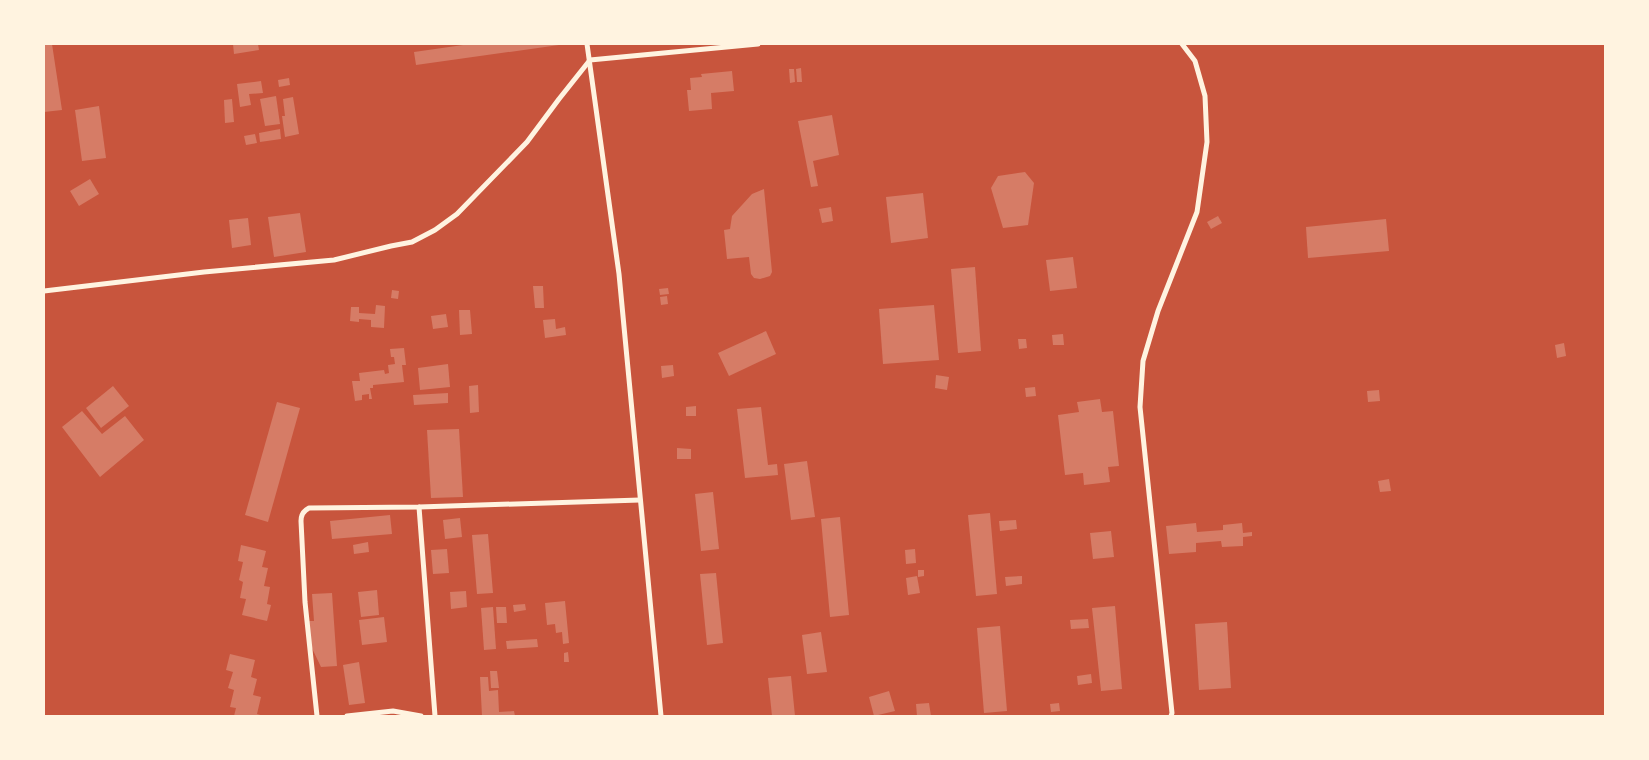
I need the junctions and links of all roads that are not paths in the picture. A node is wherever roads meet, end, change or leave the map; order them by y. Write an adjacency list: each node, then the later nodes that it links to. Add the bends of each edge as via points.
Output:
1 (587, 44): 4 (street)
2 (758, 44): 4 (street)
3 (1182, 44): 13 (street, via 1195,61 1205,96 1208,142 1196,212 1158,311 1143,361 1140,407)
4 (590, 60): 5 (street, via 527,142 483,188 457,214 412,242 334,260); 6 (street, via 619,274)
5 (44, 291)
6 (640, 500): 7 (street); 12 (street)
7 (419, 507): 8 (street, via 309,508 303,512 305,602); 11 (street)
8 (318, 716)
9 (346, 716): 10 (street, via 394,711)
10 (420, 716)
11 (435, 716)
12 (661, 716)
13 (1171, 716)

